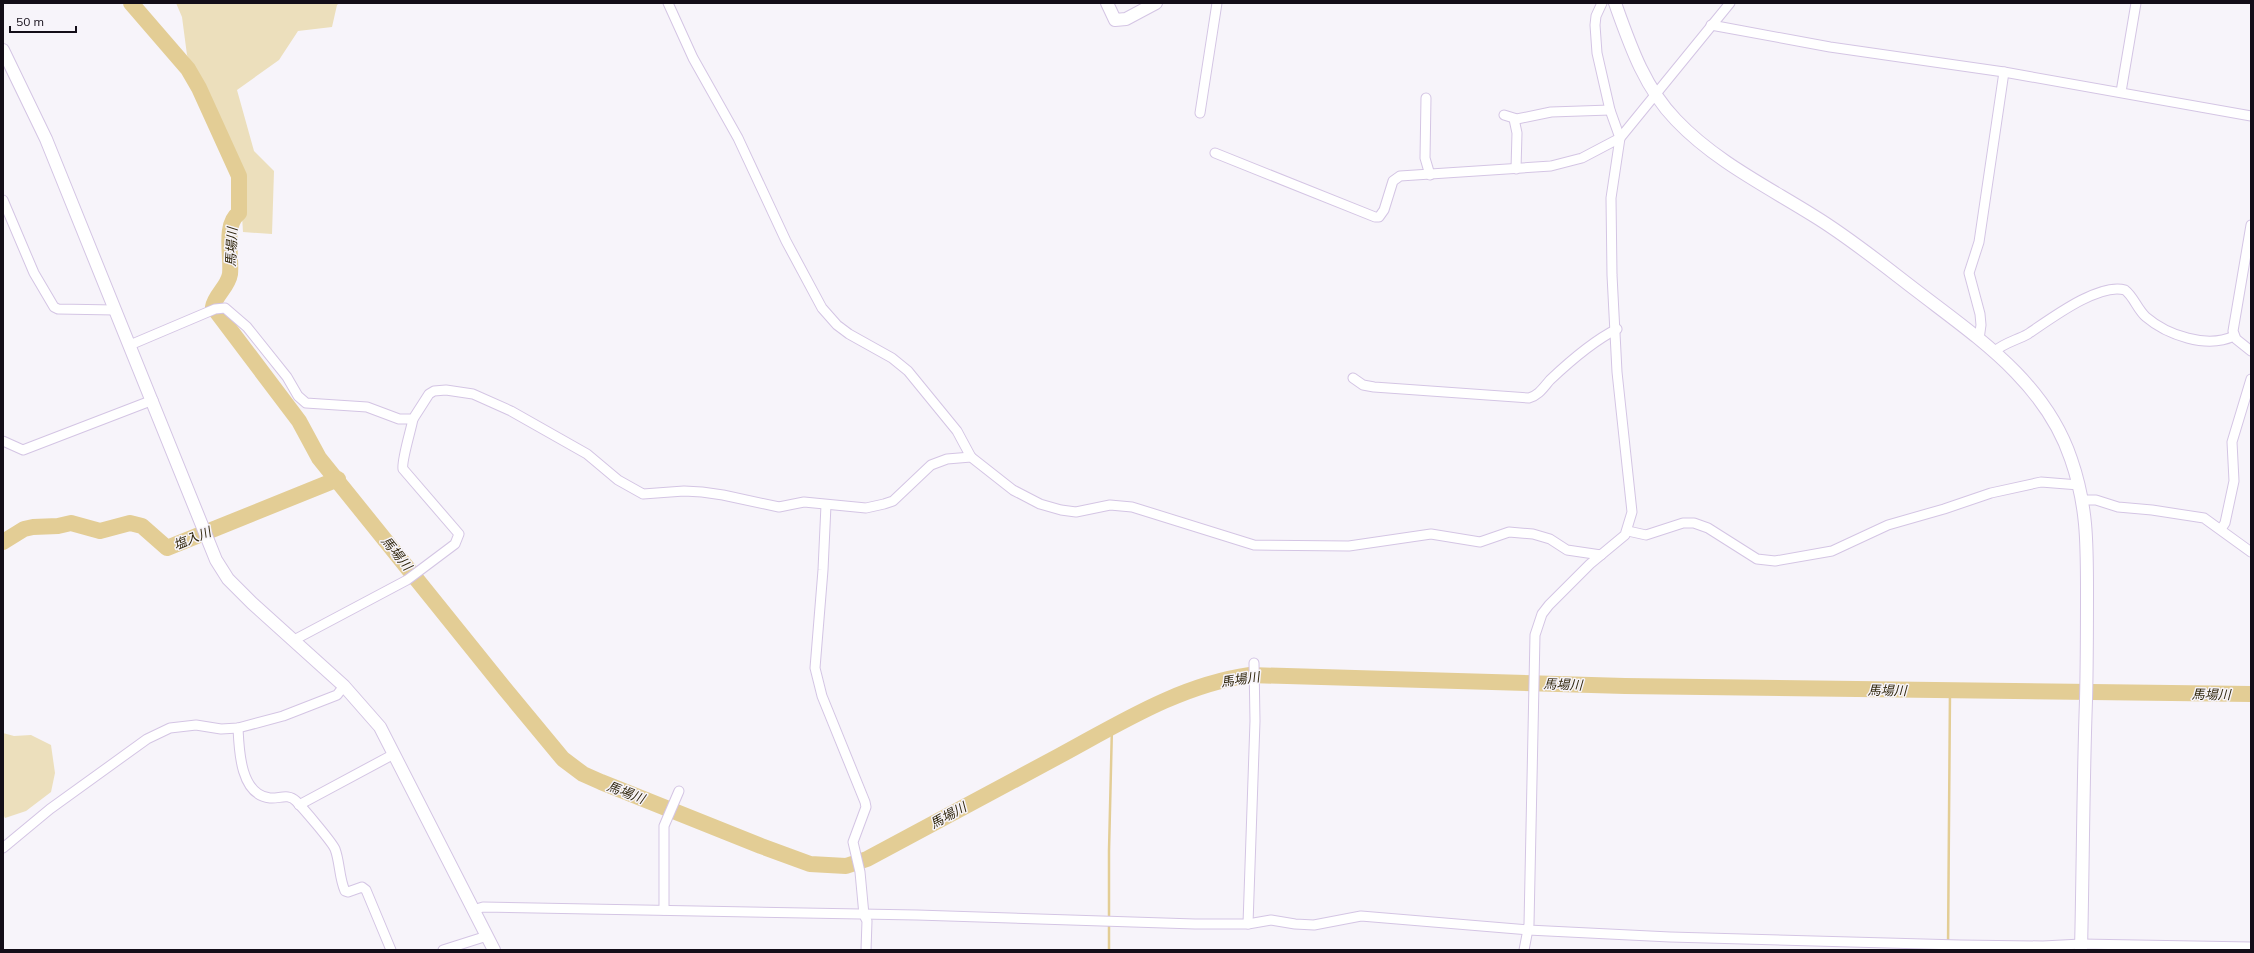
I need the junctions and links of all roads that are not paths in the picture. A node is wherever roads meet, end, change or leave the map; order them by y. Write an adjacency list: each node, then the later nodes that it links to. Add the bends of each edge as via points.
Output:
1 (668, 3): 38 (street, via 693,58 732,126 786,241 822,308 849,334 905,368 957,432)
2 (1107, 3): 3 (street, via 1115,20 1126,19)
3 (1156, 3)
4 (1217, 3): 16 (street)
5 (1602, 3): 15 (street, via 1596,16 1597,53)
6 (1615, 3): 13 (street, via 1640,70)
7 (1730, 3): 9 (street)
8 (2136, 3): 12 (street)
9 (1711, 25): 11 (street, via 1830,47); 13 (street)
10 (3, 50): 26 (street, via 46,139)
11 (2004, 72): 12 (street); 29 (street, via 1979,242 1969,273 1980,314)
12 (2121, 92): 18 (street)
13 (1656, 96): 20 (street); 29 (street, via 1675,119 1707,148 1846,237)
14 (1426, 98): 23 (street, via 1425,158)
15 (1610, 110): 19 (street, via 1551,112); 20 (street)
16 (1200, 113)
17 (1504, 115): 19 (street)
18 (2251, 116)
19 (1514, 119): 22 (street, via 1517,133)
20 (1620, 138): 22 (street, via 1571,162); 27 (street, via 1611,198)
21 (1215, 153): 23 (street, via 1375,218 1384,210 1391,185 1396,178)
22 (1516, 169): 23 (street)
23 (1430, 175)
24 (3, 200): 26 (street, via 34,273 54,307)
25 (2251, 225): 28 (street, via 2233,324)
26 (115, 310): 30 (street)
27 (1616, 329): 33 (street, via 1578,357 1538,394 1529,398 1374,387 1363,385); 43 (street, via 1617,372 1632,503)
28 (2234, 336): 31 (street, via 2204,341 2182,336 2146,316 2124,290 2113,288 2082,300); 32 (street)
29 (1979, 339): 31 (street)
30 (130, 345): 35 (street); 36 (street, via 215,309 225,308 247,327 287,377 298,396 306,403 367,407 399,419)
31 (1995, 351): 39 (street, via 2027,383 2053,419 2067,447)
32 (2251, 351)
33 (1353, 378)
34 (2251, 379): 42 (street, via 2232,442 2234,481 2225,523)
35 (153, 400): 37 (street, via 23,450); 46 (street, via 216,560 228,579)
36 (413, 419): 41 (street, via 429,394 434,391 473,394 511,411 587,454 618,480 643,494 684,491 723,494 772,506 785,507 804,502); 46 (street, via 402,462 403,469 459,534 454,544 407,580)
37 (3, 441)
38 (971, 457): 41 (street, via 946,459 931,465 893,501 884,504 866,508); 45 (street, via 1013,490 1040,504 1076,512 1117,505 1132,507 1254,545 1349,546 1431,534 1480,542 1509,532 1533,534 1550,539 1567,550)
39 (2079, 484): 40 (street); 43 (street, via 2041,482 1991,493 1944,510 1888,525 1832,551 1775,561 1757,558 1708,528 1694,523 1683,523 1646,535)
40 (2083, 500): 42 (street, via 2096,500 2118,507 2199,516); 60 (street, via 2087,523 2088,657)
41 (826, 505): 56 (street, via 815,668 822,696 865,800 866,807 855,836)
42 (2221, 529): 44 (street)
43 (1628, 531): 45 (street)
44 (2251, 552)
45 (1602, 555): 58 (street, via 1542,614 1535,635)
46 (294, 640): 48 (street)
47 (1254, 663): 57 (street, via 1255,721)
48 (344, 686): 49 (street, via 337,695 283,716); 50 (street, via 380,727)
49 (238, 728): 52 (street, via 240,761 254,790 269,798 292,798); 53 (street, via 185,726 170,728 147,739 50,809)
50 (394, 754): 52 (street); 54 (street)
51 (679, 791): 55 (street, via 664,826)
52 (299, 805): 62 (street, via 334,848 345,891 362,887 366,890)
53 (3, 848)
54 (473, 910): 55 (street, via 483,907); 59 (street)
55 (664, 910): 56 (street)
56 (864, 915): 57 (street); 65 (street, via 867,921)
57 (1248, 924): 58 (street, via 1278,920 1314,925 1361,916)
58 (1528, 930): 60 (street, via 1670,937); 66 (street)
59 (486, 936): 63 (street); 64 (street)
60 (2081, 947): 61 (street)
61 (2251, 947)
62 (391, 950)
63 (443, 950)
64 (494, 950)
65 (866, 950)
66 (1524, 950)

